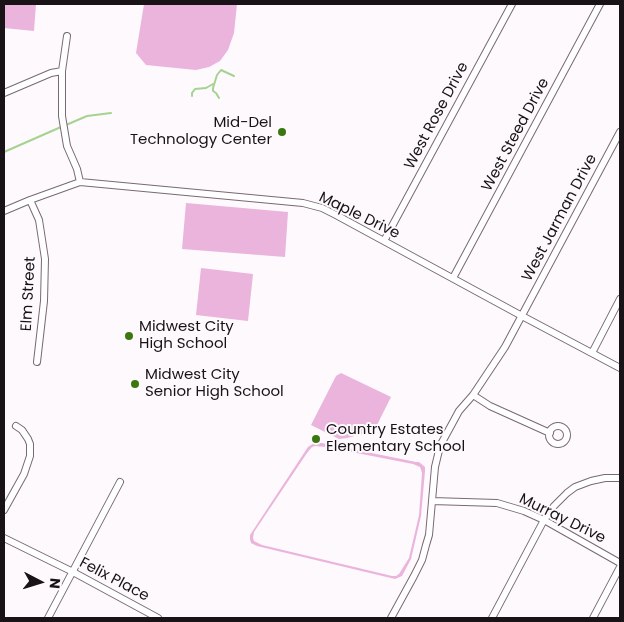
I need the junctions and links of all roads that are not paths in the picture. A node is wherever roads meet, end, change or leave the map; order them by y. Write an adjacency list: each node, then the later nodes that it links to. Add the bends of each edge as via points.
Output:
1 (512, 4): 10 (street, West Rose Drive)
2 (600, 4): 11 (street, West Steed Drive)
3 (67, 36): 4 (street)
4 (62, 71): 5 (street); 7 (street, via 64,133)
5 (4, 93)
6 (620, 132): 13 (street, West Jarman Drive)
7 (80, 182): 8 (street, Maple Drive); 10 (street, Maple Drive, via 303,203 322,208)
8 (30, 200): 9 (street, Maple Drive); 15 (street, Elm Street, via 39,220 45,259)
9 (4, 211)
10 (384, 241): 11 (street, Maple Drive)
11 (453, 278): 13 (street, Maple Drive)
12 (620, 299): 14 (street)
13 (522, 316): 14 (street, Maple Drive); 17 (street, West Jarman Drive)
14 (592, 353): 16 (street, Maple Drive)
15 (37, 362)
16 (620, 368)
17 (473, 394): 19 (street, via 490,406); 22 (street, West Jarman Drive, via 440,446)
18 (16, 426): 23 (street, via 28,439 30,456)
19 (550, 433)
20 (620, 478): 24 (street, via 592,480 575,487)
21 (120, 482): 28 (street)
22 (432, 501): 24 (street, Murray Drive, via 497,504); 31 (street, West Jarman Drive, via 429,535 422,560)
23 (4, 510)
24 (544, 520): 26 (street, Murray Drive); 32 (street)
25 (4, 538): 28 (street, Felix Place)
26 (620, 563)
27 (620, 568): 33 (street)
28 (73, 572): 29 (street); 30 (street, Felix Place)
29 (48, 618)
30 (158, 618)
31 (391, 618)
32 (492, 618)
33 (593, 618)

